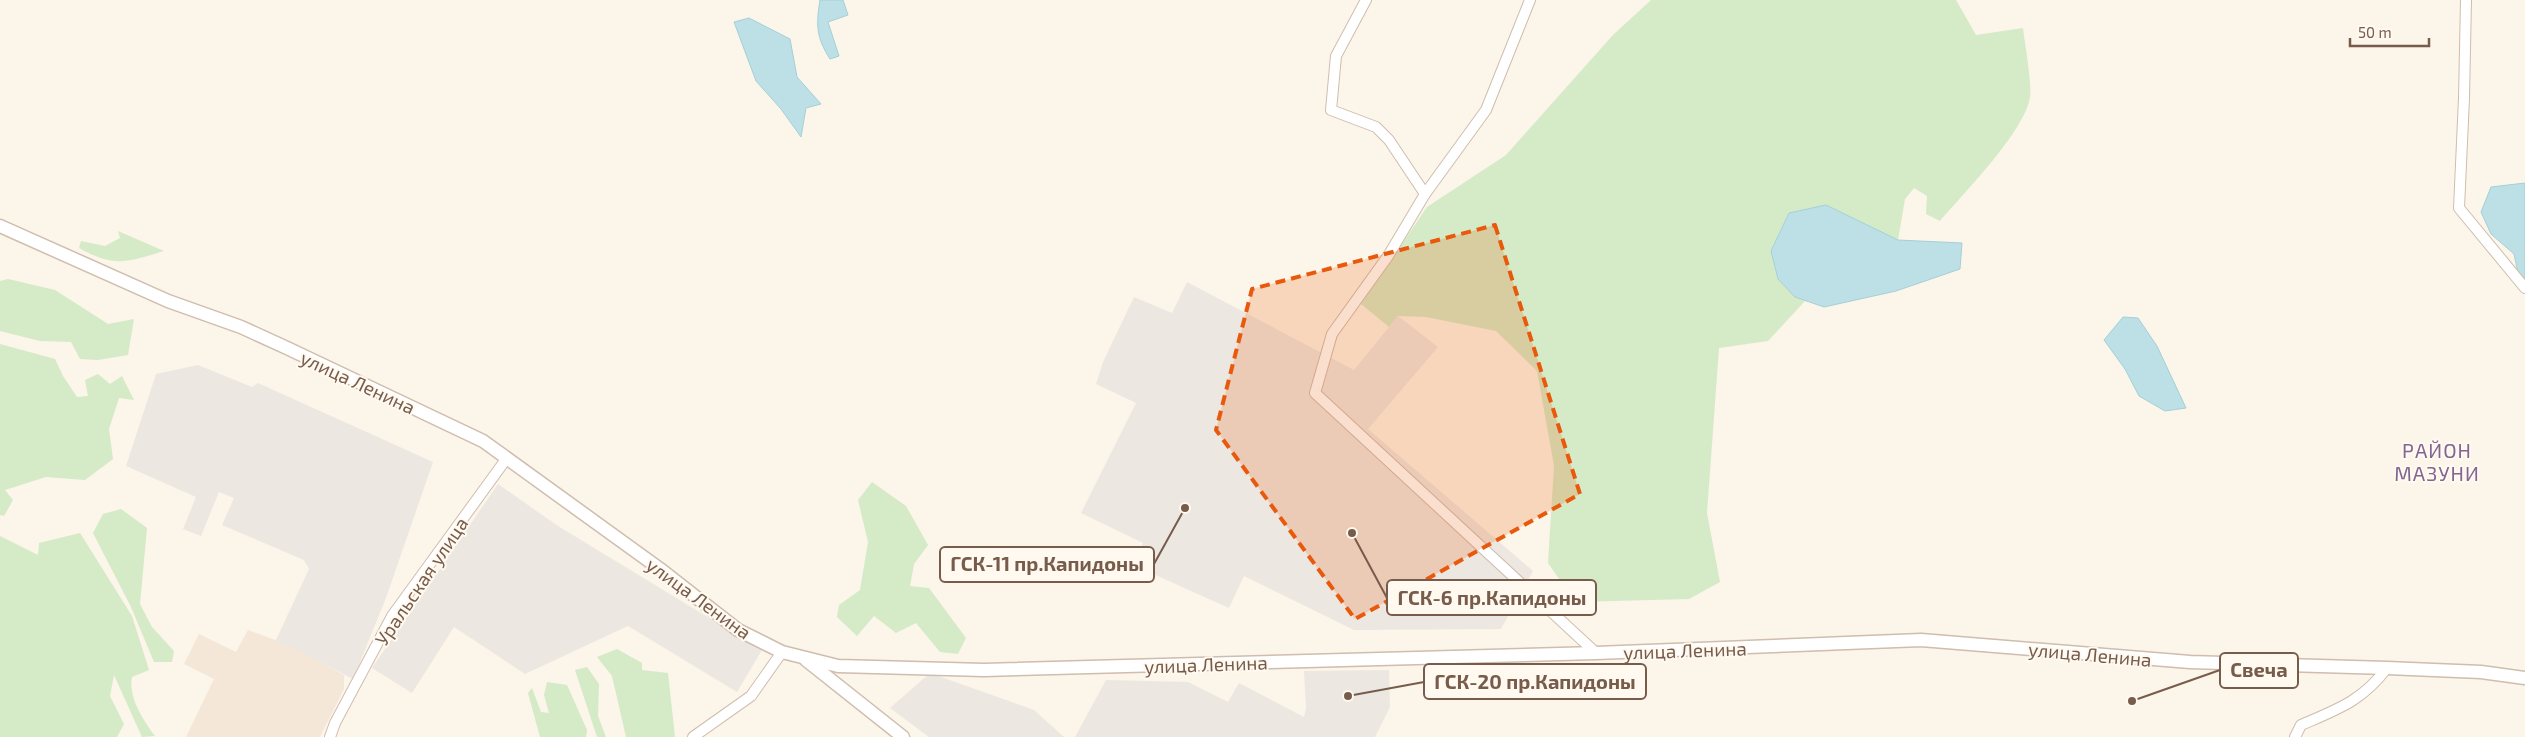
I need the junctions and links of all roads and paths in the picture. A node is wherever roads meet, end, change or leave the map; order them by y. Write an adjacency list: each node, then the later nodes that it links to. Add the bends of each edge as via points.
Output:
1 (1366, 0): 4 (street, via 1336,56 1331,110 1376,127 1389,140)
2 (1530, 0): 4 (street, via 1486,110)
3 (2466, 0): 6 (street, via 2459,208)
4 (1425, 194): 9 (street, via 1388,256 1332,334 1315,393)
5 (0, 226): 7 (street, улица Ленина, via 168,301 241,327 287,348 483,441)
6 (2525, 288)
7 (507, 458): 8 (street, улица Ленина, via 738,630); 13 (street, Уральская улица, via 392,616)
8 (782, 652): 10 (street, улица Ленина); 14 (street, via 751,696)
9 (1596, 653): 10 (street, улица Ленина, via 984,670 838,666); 11 (street, улица Ленина, via 1921,640 2190,662)
10 (802, 657): 15 (street)
11 (2387, 668): 12 (street, улица Ленина, via 2481,672); 16 (street, via 2373,686 2340,709 2301,725)
12 (2525, 678)
13 (330, 737)
14 (693, 737)
15 (903, 737)
16 (2295, 737)

